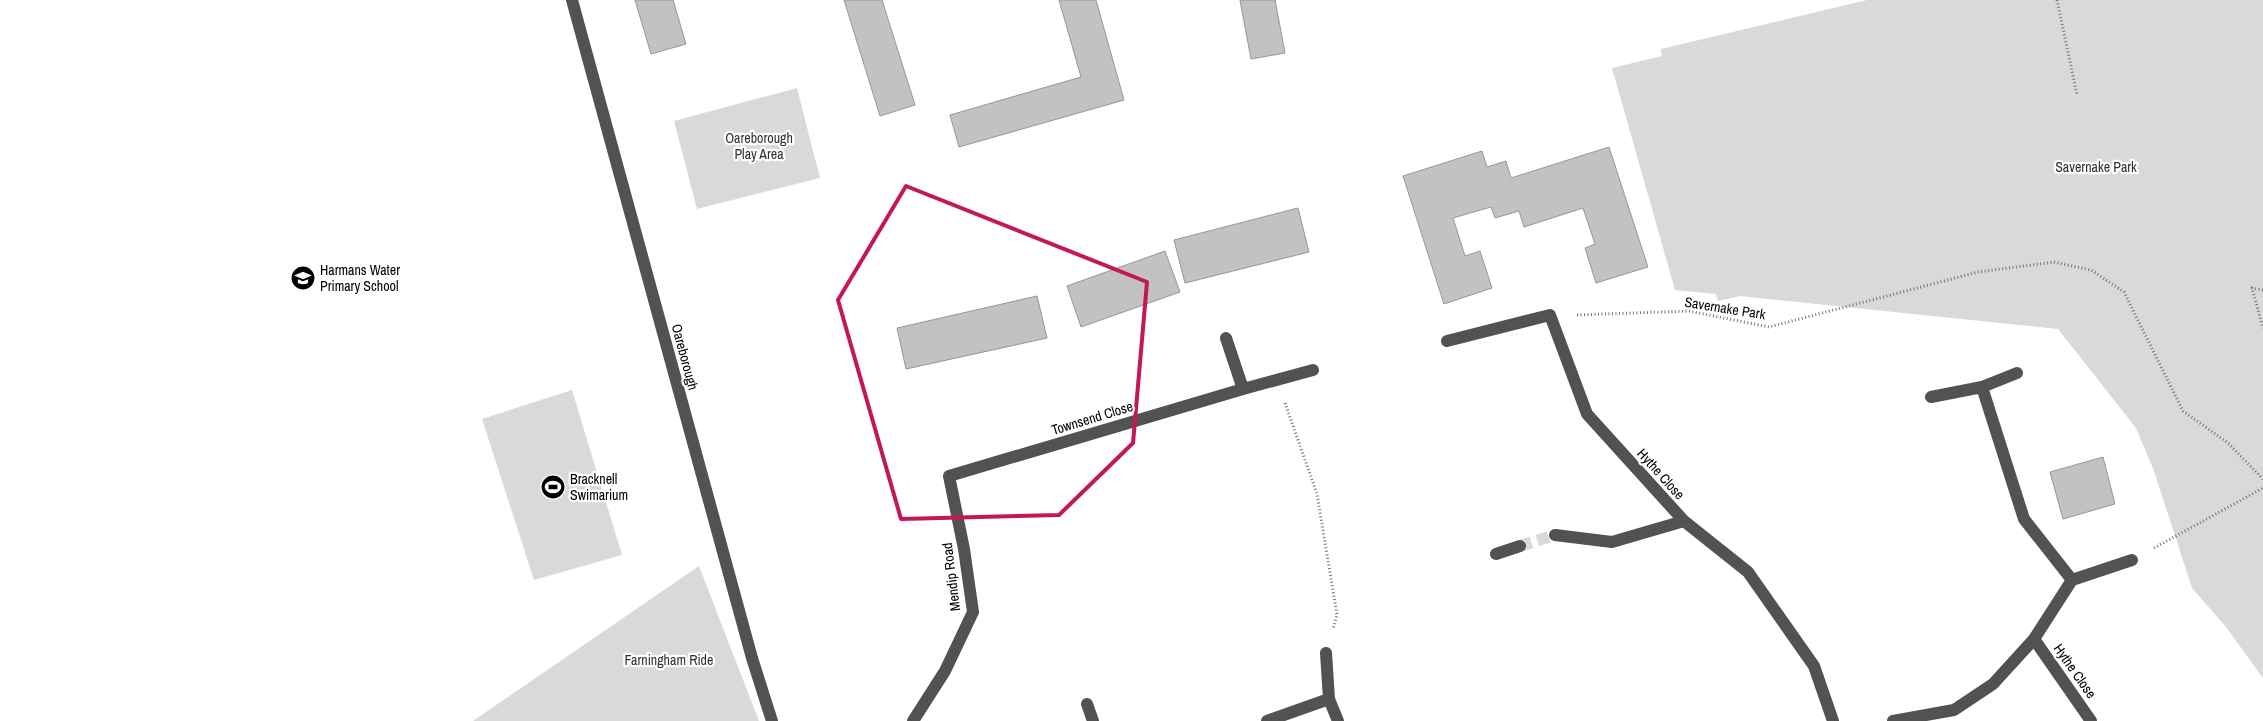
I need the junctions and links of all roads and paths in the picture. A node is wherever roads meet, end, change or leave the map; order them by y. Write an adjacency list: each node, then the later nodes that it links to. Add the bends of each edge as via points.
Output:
1 (572, 0): 28 (street, Oareborough)
2 (2057, 0): 3 (path)
3 (2076, 95)
4 (2263, 290): 6 (path, via 2252,288)
5 (1550, 316): 8 (street); 16 (path, Savernake Park, via 1689,311 1769,327 1978,272 2054,262 2091,270 2124,292 2183,411 2228,444); 18 (street, Hythe Close, via 1587,414)
6 (2263, 328)
7 (1226, 338): 12 (street)
8 (1447, 341)
9 (1312, 370): 12 (street, Townsend Close)
10 (2017, 373): 11 (street)
11 (1982, 387): 13 (street); 23 (street, via 2024,519)
12 (1243, 389): 15 (street, Townsend Close)
13 (1931, 397)
14 (1284, 400): 25 (path, via 1317,494 1336,605 1337,614)
15 (949, 476): 29 (street, Mendip Road, via 973,612 945,671)
16 (2263, 479)
17 (2263, 488): 22 (path)
18 (1684, 521): 19 (street, via 1612,542); 33 (street, Hythe Close, via 1748,572 1814,666)
19 (1555, 535)
20 (1520, 546): 21 (street)
21 (1496, 554)
22 (2132, 560): 23 (street)
23 (2072, 580): 24 (street, Hythe Close)
24 (2034, 638): 34 (street, Hythe Close, via 1994,684 1954,710); 35 (street, Hythe Close)
25 (1326, 653): 26 (street)
26 (1329, 700): 31 (street); 32 (street)
27 (1087, 704): 30 (street)
28 (772, 721)
29 (913, 721)
30 (1093, 721)
31 (1267, 721)
32 (1338, 721)
33 (1833, 721)
34 (1893, 721)
35 (2091, 721)

